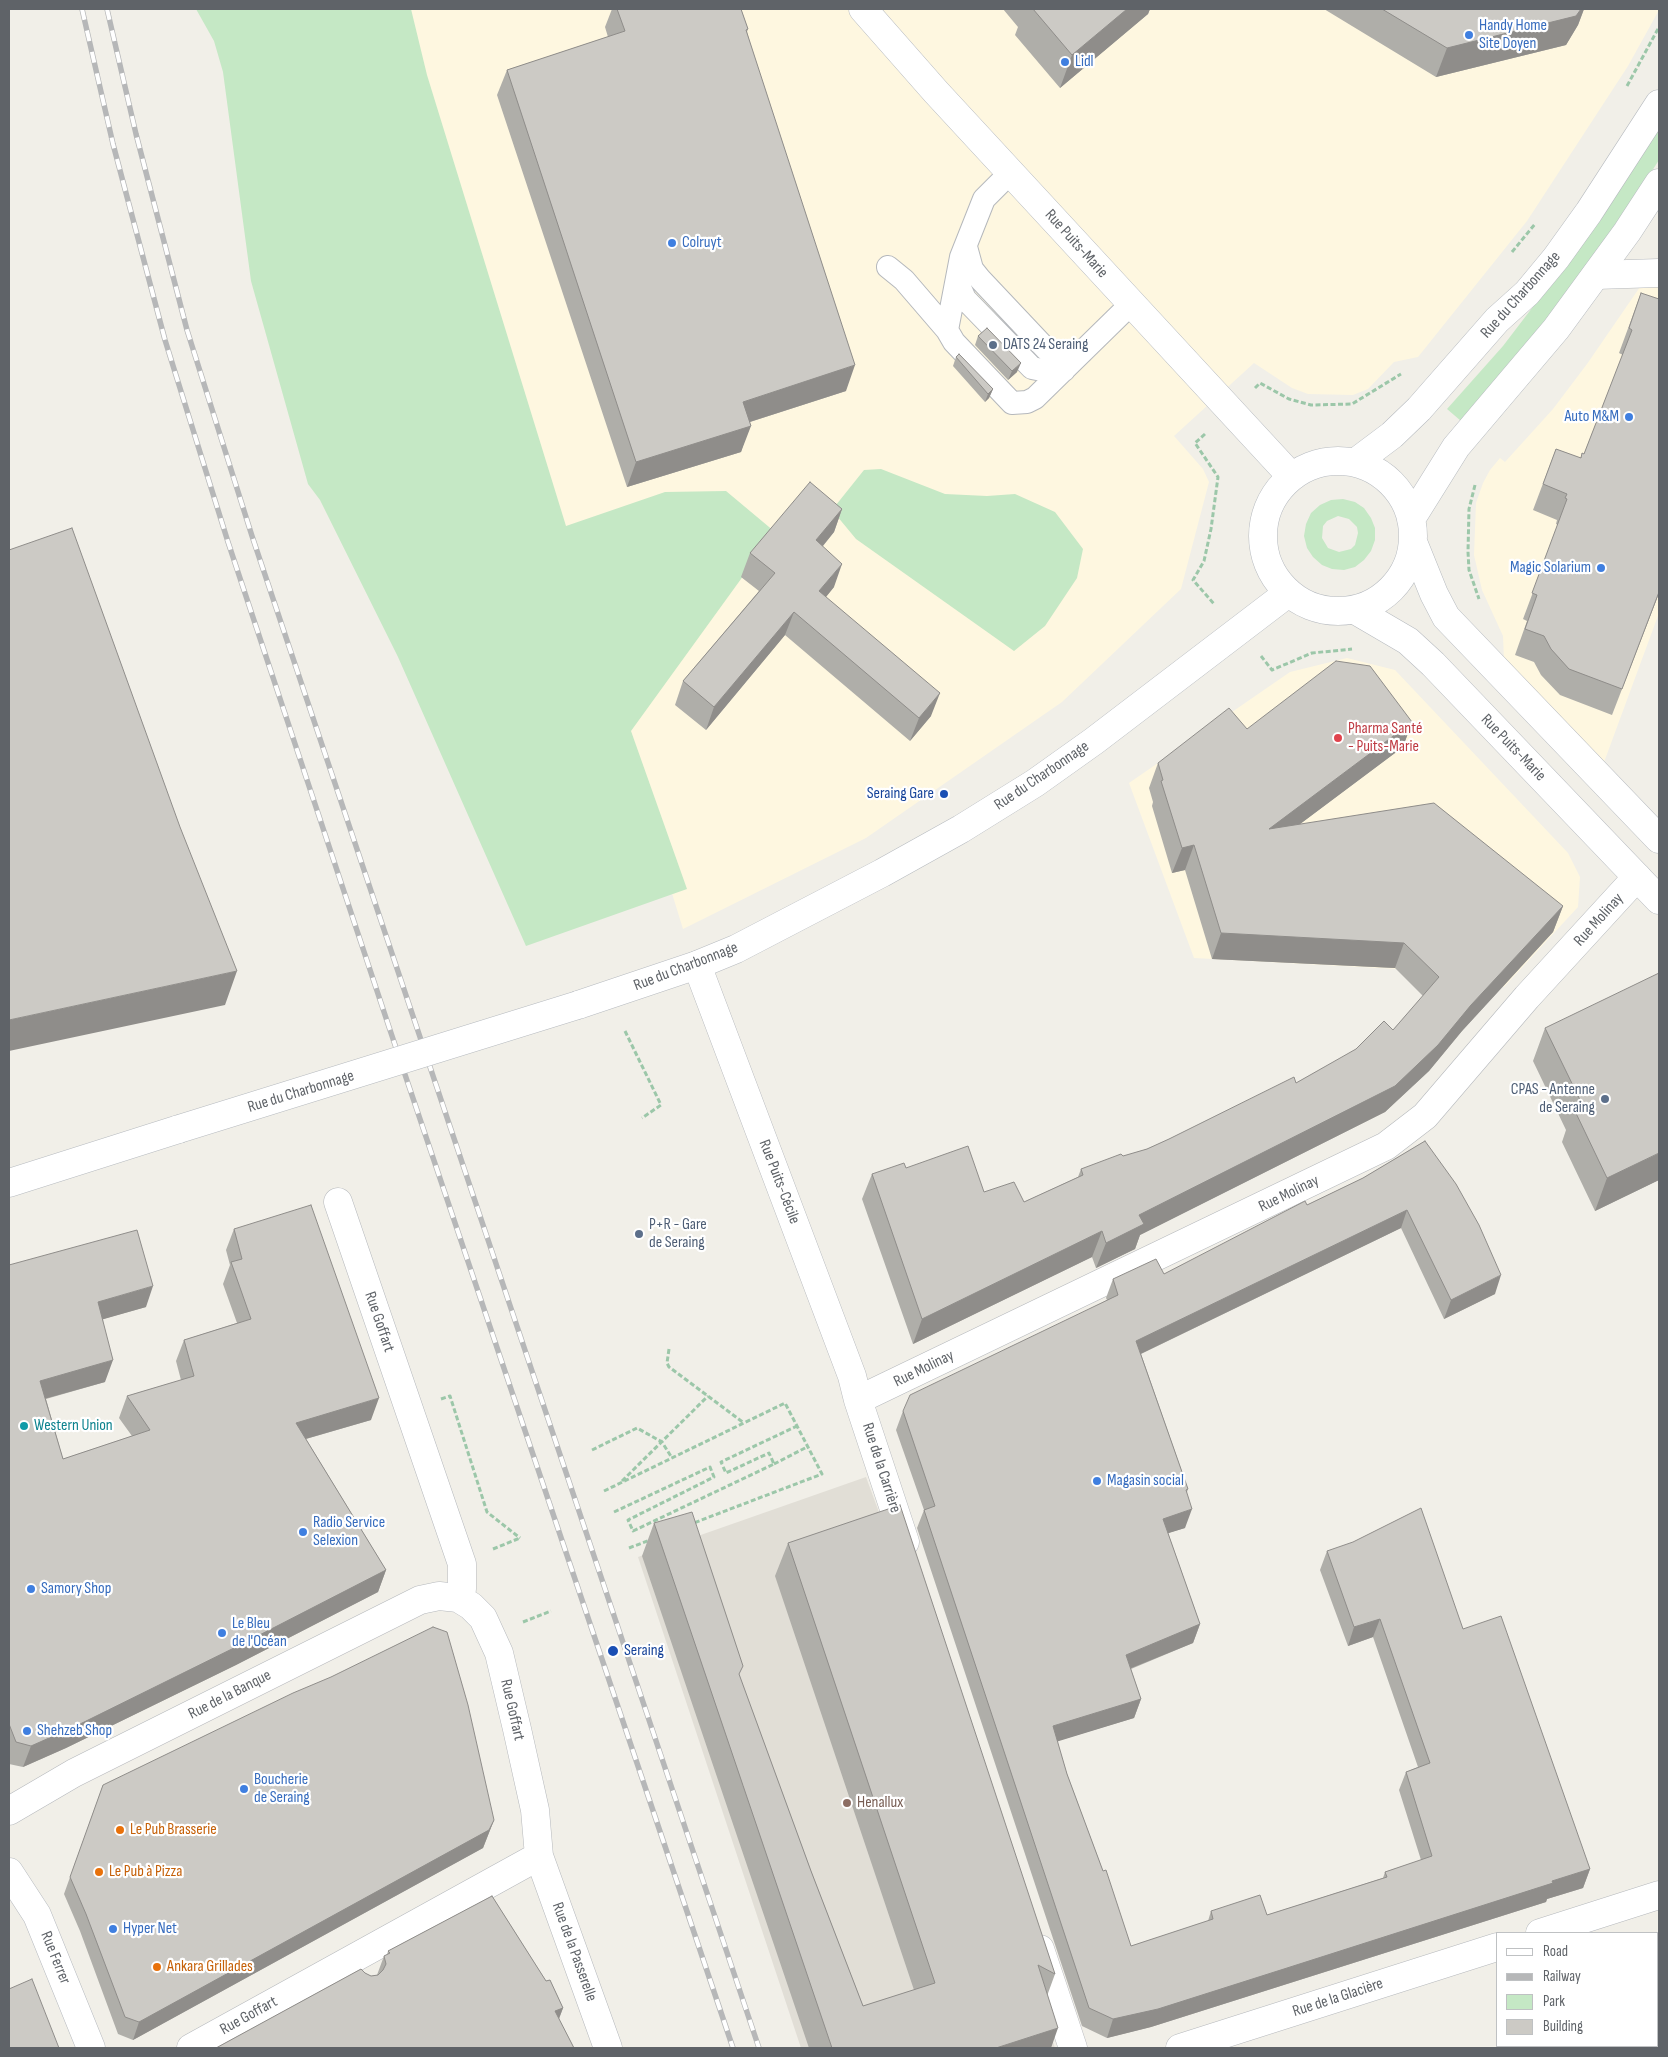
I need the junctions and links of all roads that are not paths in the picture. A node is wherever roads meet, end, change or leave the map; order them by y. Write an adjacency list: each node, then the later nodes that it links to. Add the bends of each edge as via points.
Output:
1 (863, 9): 3 (street, Rue Puits-Marie)
2 (1659, 104): 14 (street, Rue du Charbonnage, via 1578,228 1527,293 1497,320 1392,435)
3 (1010, 172): 5 (lane, via 984,200); 10 (street, Rue Puits-Marie)
4 (1659, 183): 8 (street)
5 (966, 247): 9 (lane); 12 (lane, via 972,269 1046,349 1065,354)
6 (888, 266): 11 (lane)
7 (1659, 273): 8 (street)
8 (1596, 275): 16 (street, via 1524,368 1456,447)
9 (957, 281): 11 (lane); 13 (lane, via 965,299 1032,368 1047,372)
10 (1131, 304): 12 (lane); 15 (street, Rue Puits-Marie)
11 (949, 322): 13 (lane, via 962,328 1018,388 1025,391 1045,389)
12 (1082, 352): 13 (lane)
13 (1064, 370)
14 (1356, 462): 15 (street, via 1322,462); 16 (street, via 1381,474 1400,493)
15 (1291, 476): 17 (street, via 1276,493 1266,512 1262,534 1265,556 1274,576)
16 (1412, 530): 18 (street, via 1408,565 1403,577 1377,601); 19 (street, via 1434,594 1446,617)
17 (1288, 593): 18 (street, via 1308,606 1331,612); 22 (street, Rue du Charbonnage, via 1094,742 961,829 736,949)
18 (1355, 610): 20 (street, Rue Puits-Marie, via 1408,641)
19 (1659, 839)
20 (1637, 877): 21 (street, Rue Puits-Marie); 25 (street, Rue Molinay, via 1424,1116 1386,1146)
21 (1659, 900)
22 (697, 965): 23 (street, Rue du Charbonnage, bridge); 25 (street, Rue Puits-Cécile, via 852,1376)
23 (9, 1183)
24 (338, 1202): 27 (street, Rue Goffart, via 462,1564)
25 (858, 1400): 26 (street, Rue de la Carrière)
26 (912, 1561)
27 (458, 1598): 28 (street, Rue de la Banque, via 440,1596 404,1607 74,1773); 29 (street, Rue Goffart, via 483,1618 499,1653 535,1810)
28 (9, 1811)
29 (540, 1856): 36 (street, Rue Goffart, via 358,1965); 37 (street, Rue de la Passerelle)
30 (9, 1872): 35 (street, Rue Ferrer, via 37,1915)
31 (1659, 1895): 33 (street)
32 (1031, 1921): 38 (street)
33 (1543, 1932)
34 (1496, 1947): 39 (street, Rue de la Glacière)
35 (91, 2048)
36 (191, 2048)
37 (608, 2048)
38 (1073, 2048)
39 (1180, 2048)

